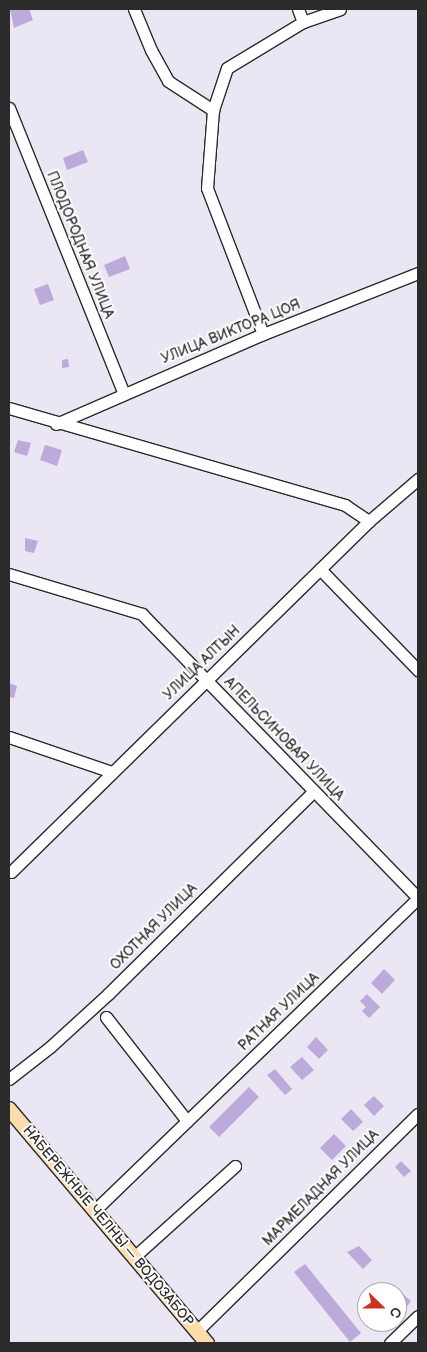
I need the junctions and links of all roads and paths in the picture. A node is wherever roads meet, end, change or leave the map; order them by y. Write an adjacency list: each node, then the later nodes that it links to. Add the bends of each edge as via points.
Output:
1 (134, 9): 6 (street, via 168,81)
2 (298, 9): 4 (street)
3 (340, 9): 4 (street)
4 (303, 22): 6 (street, via 227,68)
5 (9, 108): 9 (street, ПЛОДОРОДНАЯ УЛИЦА)
6 (213, 110): 8 (street, via 207,188)
7 (418, 273): 8 (street, УЛИЦА ВИКТОРА ЦОЯ)
8 (263, 334): 9 (street, УЛИЦА ВИКТОРА ЦОЯ)
9 (124, 394): 11 (street, УЛИЦА ВИКТОРА ЦОЯ)
10 (9, 408): 11 (street)
11 (56, 424): 13 (street, via 345,505)
12 (418, 479): 13 (street, УЛИЦА АЛТЫН)
13 (369, 521): 14 (street, УЛИЦА АЛТЫН)
14 (320, 569): 16 (street); 17 (street, УЛИЦА АЛТЫН)
15 (9, 574): 17 (street, АПЕЛЬСИНОВАЯ УЛИЦА, via 142,614)
16 (418, 670)
17 (206, 680): 19 (street, УЛИЦА АЛТЫН); 20 (street, АПЕЛЬСИНОВАЯ УЛИЦА)
18 (9, 737): 19 (street)
19 (112, 772): 21 (street, УЛИЦА АЛТЫН)
20 (314, 791): 22 (street, АПЕЛЬСИНОВАЯ УЛИЦА); 24 (street, ОХОТНАЯ УЛИЦА, via 108,994)
21 (11, 872)
22 (418, 898): 27 (street, РАТНАЯ УЛИЦА)
23 (106, 1017): 27 (street)
24 (9, 1079)
25 (9, 1110): 29 (main road, НАБЕРЕЖНЫЕ ЧЕЛНЫ — ВОДОЗАБОР)
26 (418, 1114): 32 (street, МАРМЕЛАДНАЯ УЛИЦА)
27 (187, 1121): 29 (street, РАТНАЯ УЛИЦА)
28 (235, 1166): 30 (street)
29 (95, 1210): 30 (main road, НАБЕРЕЖНЫЕ ЧЕЛНЫ — ВОДОЗАБОР)
30 (134, 1257): 32 (main road, НАБЕРЕЖНЫЕ ЧЕЛНЫ — ВОДОЗАБОР)
31 (418, 1316): 34 (street)
32 (197, 1331): 33 (main road, НАБЕРЕЖНЫЕ ЧЕЛНЫ — ВОДОЗАБОР)
33 (207, 1343)
34 (390, 1343)

